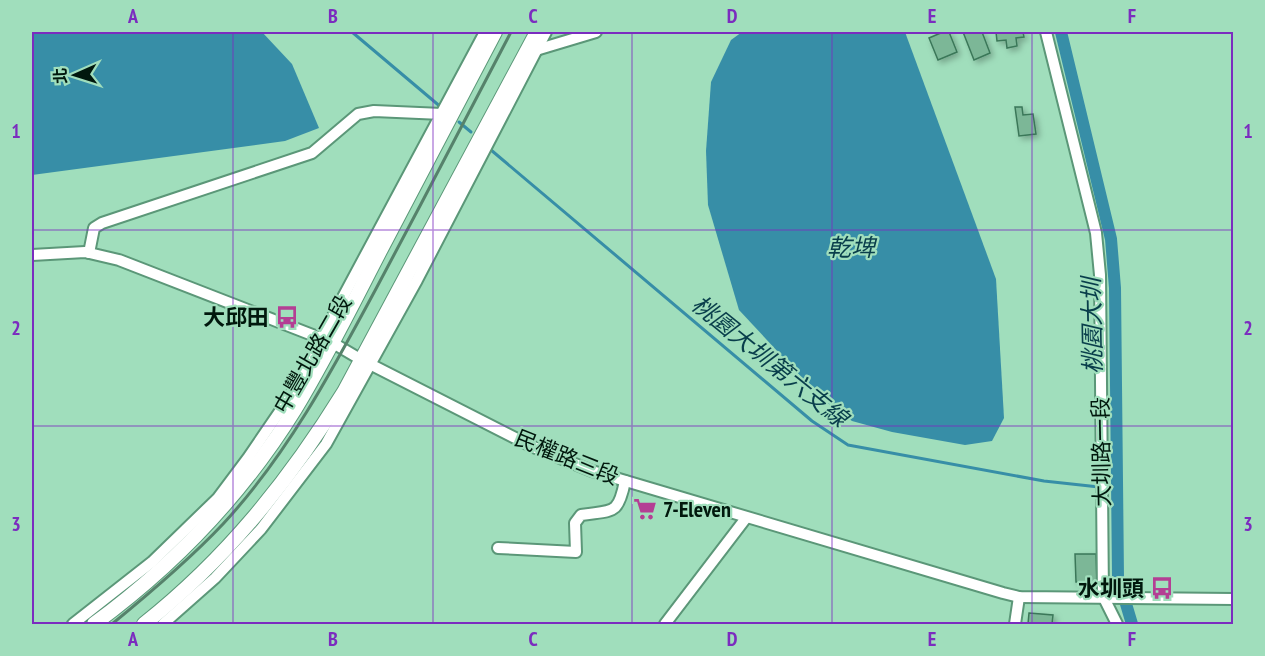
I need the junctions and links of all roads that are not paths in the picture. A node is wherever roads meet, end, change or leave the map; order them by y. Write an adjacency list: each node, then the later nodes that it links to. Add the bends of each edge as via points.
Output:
1 (485, 32): 8 (street, 中豐北路二段)
2 (495, 32): 11 (main road, 中豐北路二段)
3 (537, 32): 12 (main road, 中豐北路二段)
4 (546, 32): 7 (street, 中豐北路二段)
5 (596, 32): 7 (street)
6 (1046, 32): 16 (street, 大圳路一段, via 1096,233 1100,275)
7 (536, 50): 12 (street, 中豐北路二段)
8 (442, 114): 9 (street, via 358,114 312,153 102,223 94,228); 11 (street, 中豐北路二段)
9 (89, 253): 10 (street, 民權路三段); 11 (street, 民權路三段, via 119,260)
10 (32, 255)
11 (328, 340): 12 (street, 民權路三段); 19 (street, 中豐北路二段, via 218,498 153,562); 20 (main road, 中豐北路二段, via 294,410 258,463 174,558)
12 (365, 362): 13 (street, 民權路三段, via 531,446); 21 (main road, 中豐北路二段, via 310,447 251,524 202,575); 22 (street, 中豐北路二段, via 326,444 261,529 215,578)
13 (625, 480): 14 (street, 民權路三段); 15 (street, via 617,508 612,512 580,515 575,523 576,552)
14 (746, 518): 17 (street, 民權路三段); 23 (street)
15 (498, 548)
16 (1103, 596): 17 (street, 民權路三段); 18 (street, 民權路三段); 25 (street, 大圳路一段)
17 (1019, 597): 24 (street)
18 (1233, 599)
19 (73, 624)
20 (94, 624)
21 (144, 624)
22 (163, 624)
23 (665, 624)
24 (1015, 624)
25 (1117, 624)

